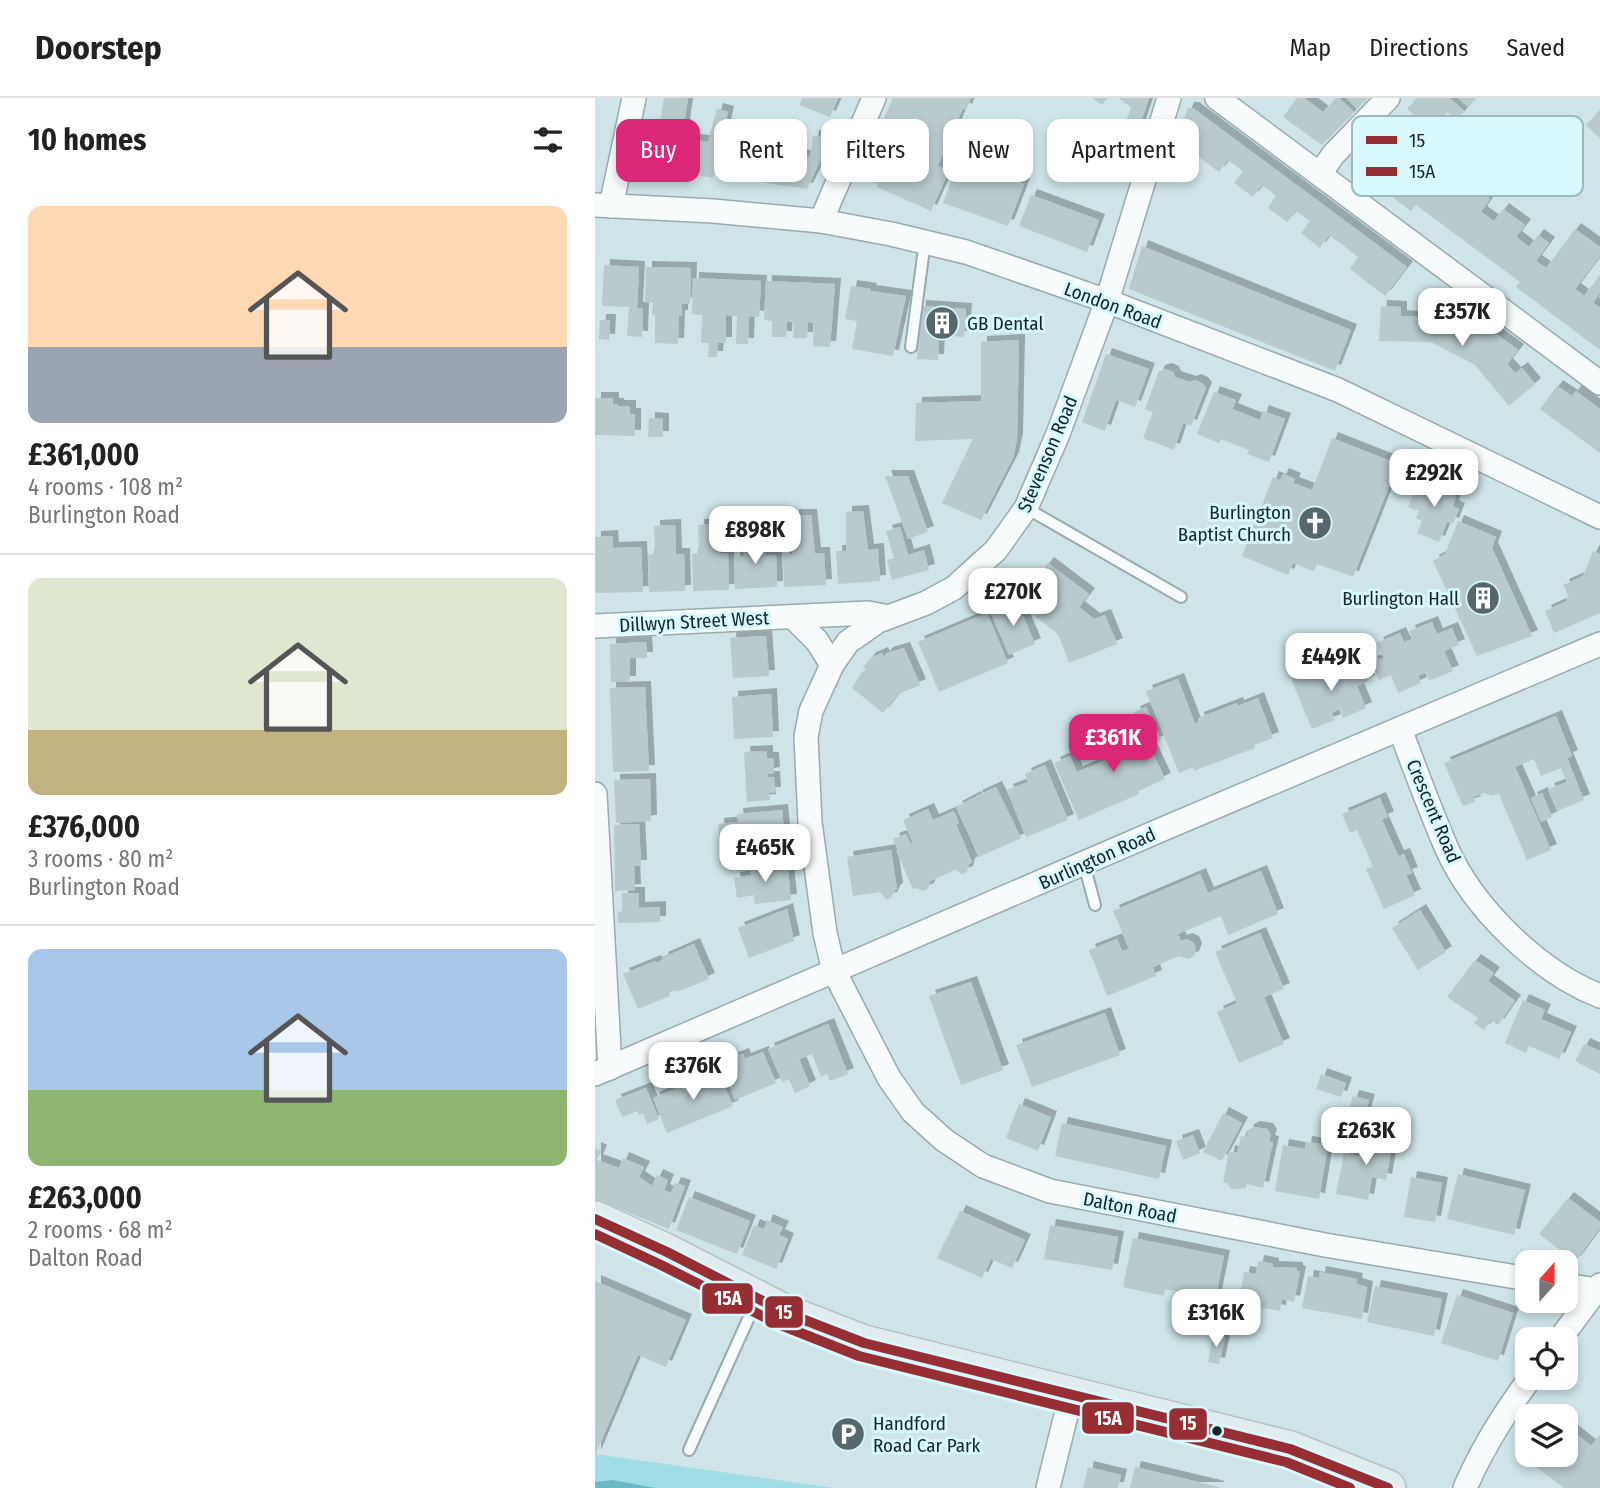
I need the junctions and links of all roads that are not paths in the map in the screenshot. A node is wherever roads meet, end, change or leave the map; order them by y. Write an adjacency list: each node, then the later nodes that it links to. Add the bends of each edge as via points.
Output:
1 (634, 98): 9 (street)
2 (874, 98): 10 (street)
3 (1169, 98): 12 (street, Stevenson Road)
4 (1388, 98): 6 (street)
5 (1224, 103): 8 (street)
6 (1371, 116)
7 (1352, 135): 8 (street)
8 (1320, 174): 14 (street)
9 (603, 206): 10 (street, London Road)
10 (821, 220): 11 (street, London Road)
11 (925, 241): 12 (street, London Road); 13 (lane)
12 (1108, 302): 15 (street, Stevenson Road); 16 (street, London Road, via 1338,390)
13 (911, 347)
14 (1600, 383)
15 (1026, 508): 17 (lane); 19 (street, Stevenson Road, via 996,550 969,576 941,596)
16 (1600, 517)
17 (1181, 597)
18 (793, 617): 19 (street, Dillwyn Street West, via 868,613); 20 (street, Dillwyn Street West); 22 (street, Dillwyn Street West)
19 (890, 617): 22 (street, Stevenson Road, via 860,632)
20 (595, 626)
21 (1600, 645): 23 (street, Burlington Road)
22 (832, 665): 27 (street, Stevenson Road, via 811,711 806,737 810,822)
23 (1399, 729): 25 (street, Burlington Road); 28 (street, Crescent Road, via 1448,851 1471,889 1503,928 1543,963)
24 (595, 794): 29 (street)
25 (1084, 864): 26 (lane); 27 (street, Burlington Road)
26 (1095, 905)
27 (834, 971): 29 (street, Burlington Road); 31 (street, Dalton Road, via 913,1112 983,1166 1050,1191)
28 (1600, 996)
29 (602, 1071)
30 (595, 1219): 34 (main road)
31 (1515, 1277)
32 (1579, 1286): 33 (street)
33 (1598, 1288): 35 (street)
34 (758, 1298): 37 (main road, via 864,1343); 38 (lane)
35 (1569, 1327)
36 (1522, 1390): 41 (street, via 1483,1449)
37 (1071, 1395): 39 (street); 40 (main road, via 1290,1449)
38 (689, 1450)
39 (1048, 1488)
40 (1388, 1488)
41 (1465, 1488)

